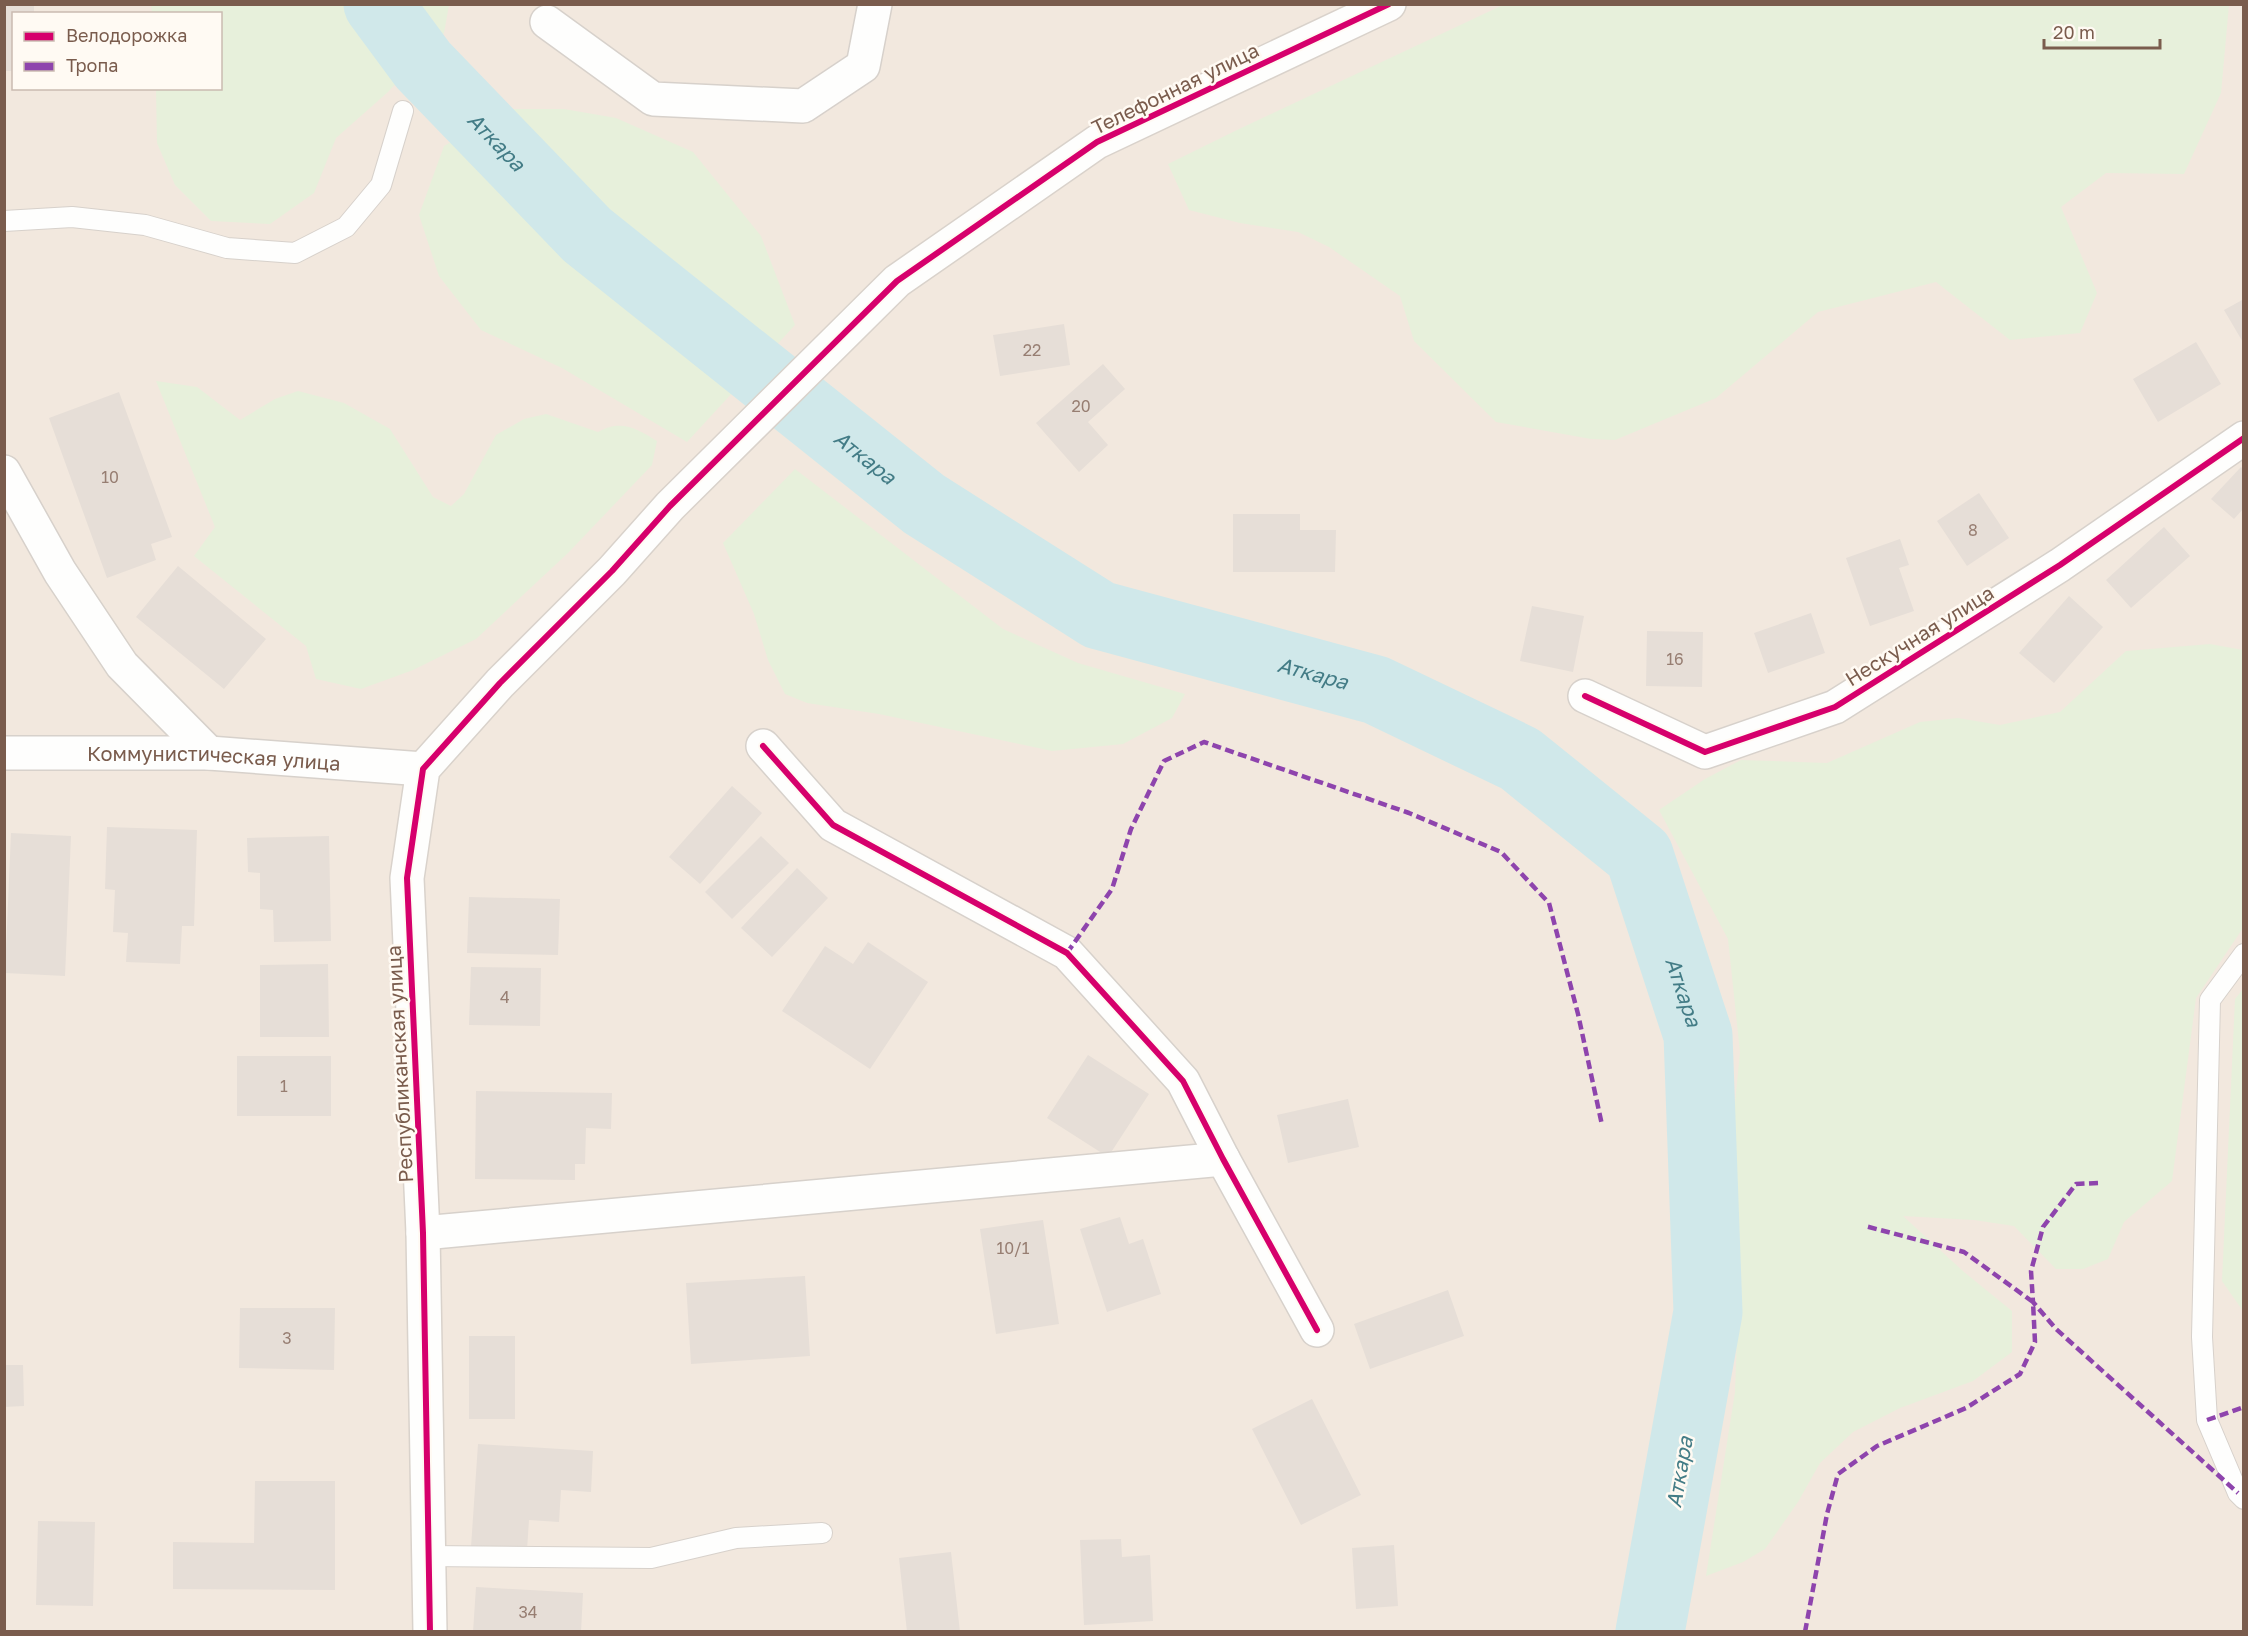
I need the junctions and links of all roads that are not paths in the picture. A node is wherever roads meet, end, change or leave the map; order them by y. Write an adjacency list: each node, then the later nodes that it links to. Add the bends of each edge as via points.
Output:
1 (875, 4): 3 (street, via 863,66 803,106 653,99)
2 (1389, 4): 12 (street, Телефонная улица, via 1096,142 897,281 670,506 612,571 500,683)
3 (547, 22)
4 (404, 111): 5 (lane, via 381,185 346,227 295,253 227,248 145,225 72,217)
5 (4, 221)
6 (2244, 438): 8 (street, Нескучная улица, via 2060,565 1835,707 1705,752)
7 (4, 472): 11 (street, via 60,572 122,665)
8 (1585, 696)
9 (763, 746): 14 (street, via 833,825 1067,953 1183,1081)
10 (4, 753): 11 (street, Коммунистическая улица)
11 (209, 753): 12 (street, Коммунистическая улица)
12 (423, 770): 15 (street, Республиканская улица, via 407,878)
13 (2244, 954): 17 (lane, via 2210,1000 2202,1337 2207,1420)
14 (1223, 1160): 15 (street); 16 (street)
15 (423, 1233): 19 (street, Республиканская улица)
16 (1317, 1330)
17 (2244, 1499)
18 (822, 1533): 19 (lane, via 736,1538 651,1558)
19 (428, 1556): 20 (street, Республиканская улица)
20 (430, 1632)

